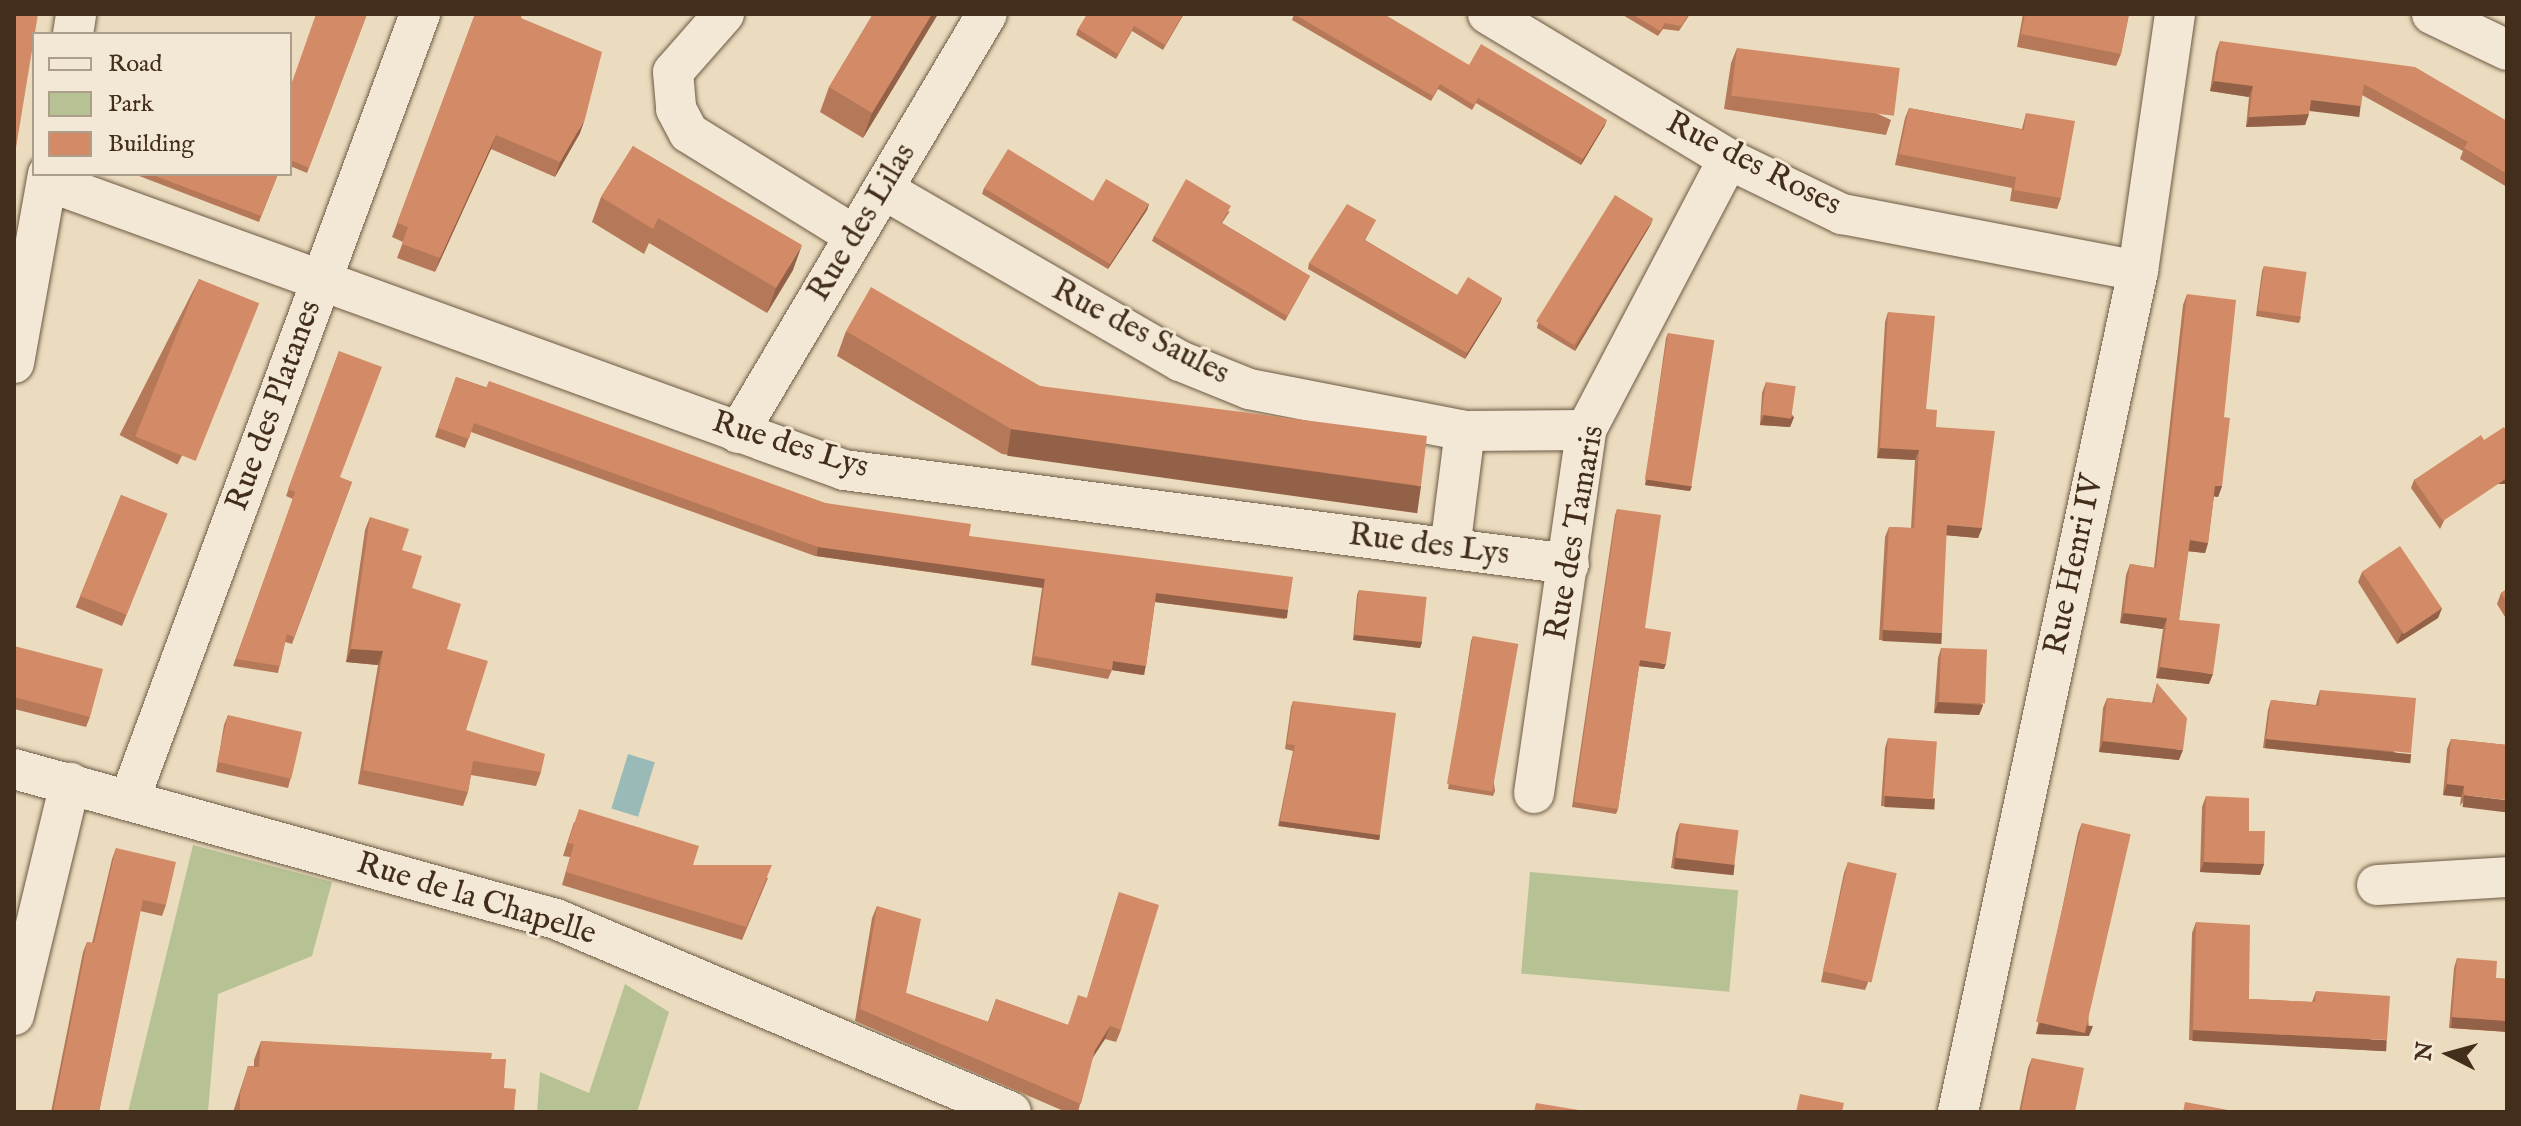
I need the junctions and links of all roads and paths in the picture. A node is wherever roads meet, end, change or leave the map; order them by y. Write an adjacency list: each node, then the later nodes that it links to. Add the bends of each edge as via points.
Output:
1 (420, 14): 13 (street, Rue des Platanes)
2 (724, 14): 11 (street, via 673,72 676,109 689,133)
3 (987, 14): 10 (street, Rue des Lilas)
4 (1488, 14): 8 (street, Rue des Roses)
5 (2175, 14): 12 (street, Rue Henri IV)
6 (2432, 14): 7 (street)
7 (2507, 50)
8 (1728, 159): 12 (street, Rue des Roses, via 1842,214); 15 (street, Rue des Tamaris)
9 (47, 177): 13 (street, Rue des Lys); 14 (street)
10 (883, 189): 11 (street, Rue des Lilas); 16 (street, Rue des Saules, via 1180,361 1322,408)
11 (855, 236): 17 (street, Rue des Lilas)
12 (2138, 271): 28 (street, Rue Henri IV)
13 (321, 282): 17 (street, Rue des Lys); 23 (street, Rue des Platanes)
14 (14, 363)
15 (1586, 430): 16 (street, Rue des Saules); 19 (street, Rue des Tamaris)
16 (1465, 431): 18 (street)
17 (738, 433): 18 (street, Rue des Lys, via 844,470)
18 (1450, 549): 19 (street, Rue des Lys)
19 (1569, 564): 22 (street, Rue des Tamaris)
20 (14, 769): 21 (street, Rue de la Chapelle)
21 (70, 783): 23 (street, Rue de la Chapelle); 26 (street)
22 (1534, 793)
23 (130, 798): 27 (street, Rue de la Chapelle, via 556,919)
24 (2507, 877): 25 (street)
25 (2377, 885)
26 (14, 1015)
27 (1011, 1112)
28 (1958, 1112)

